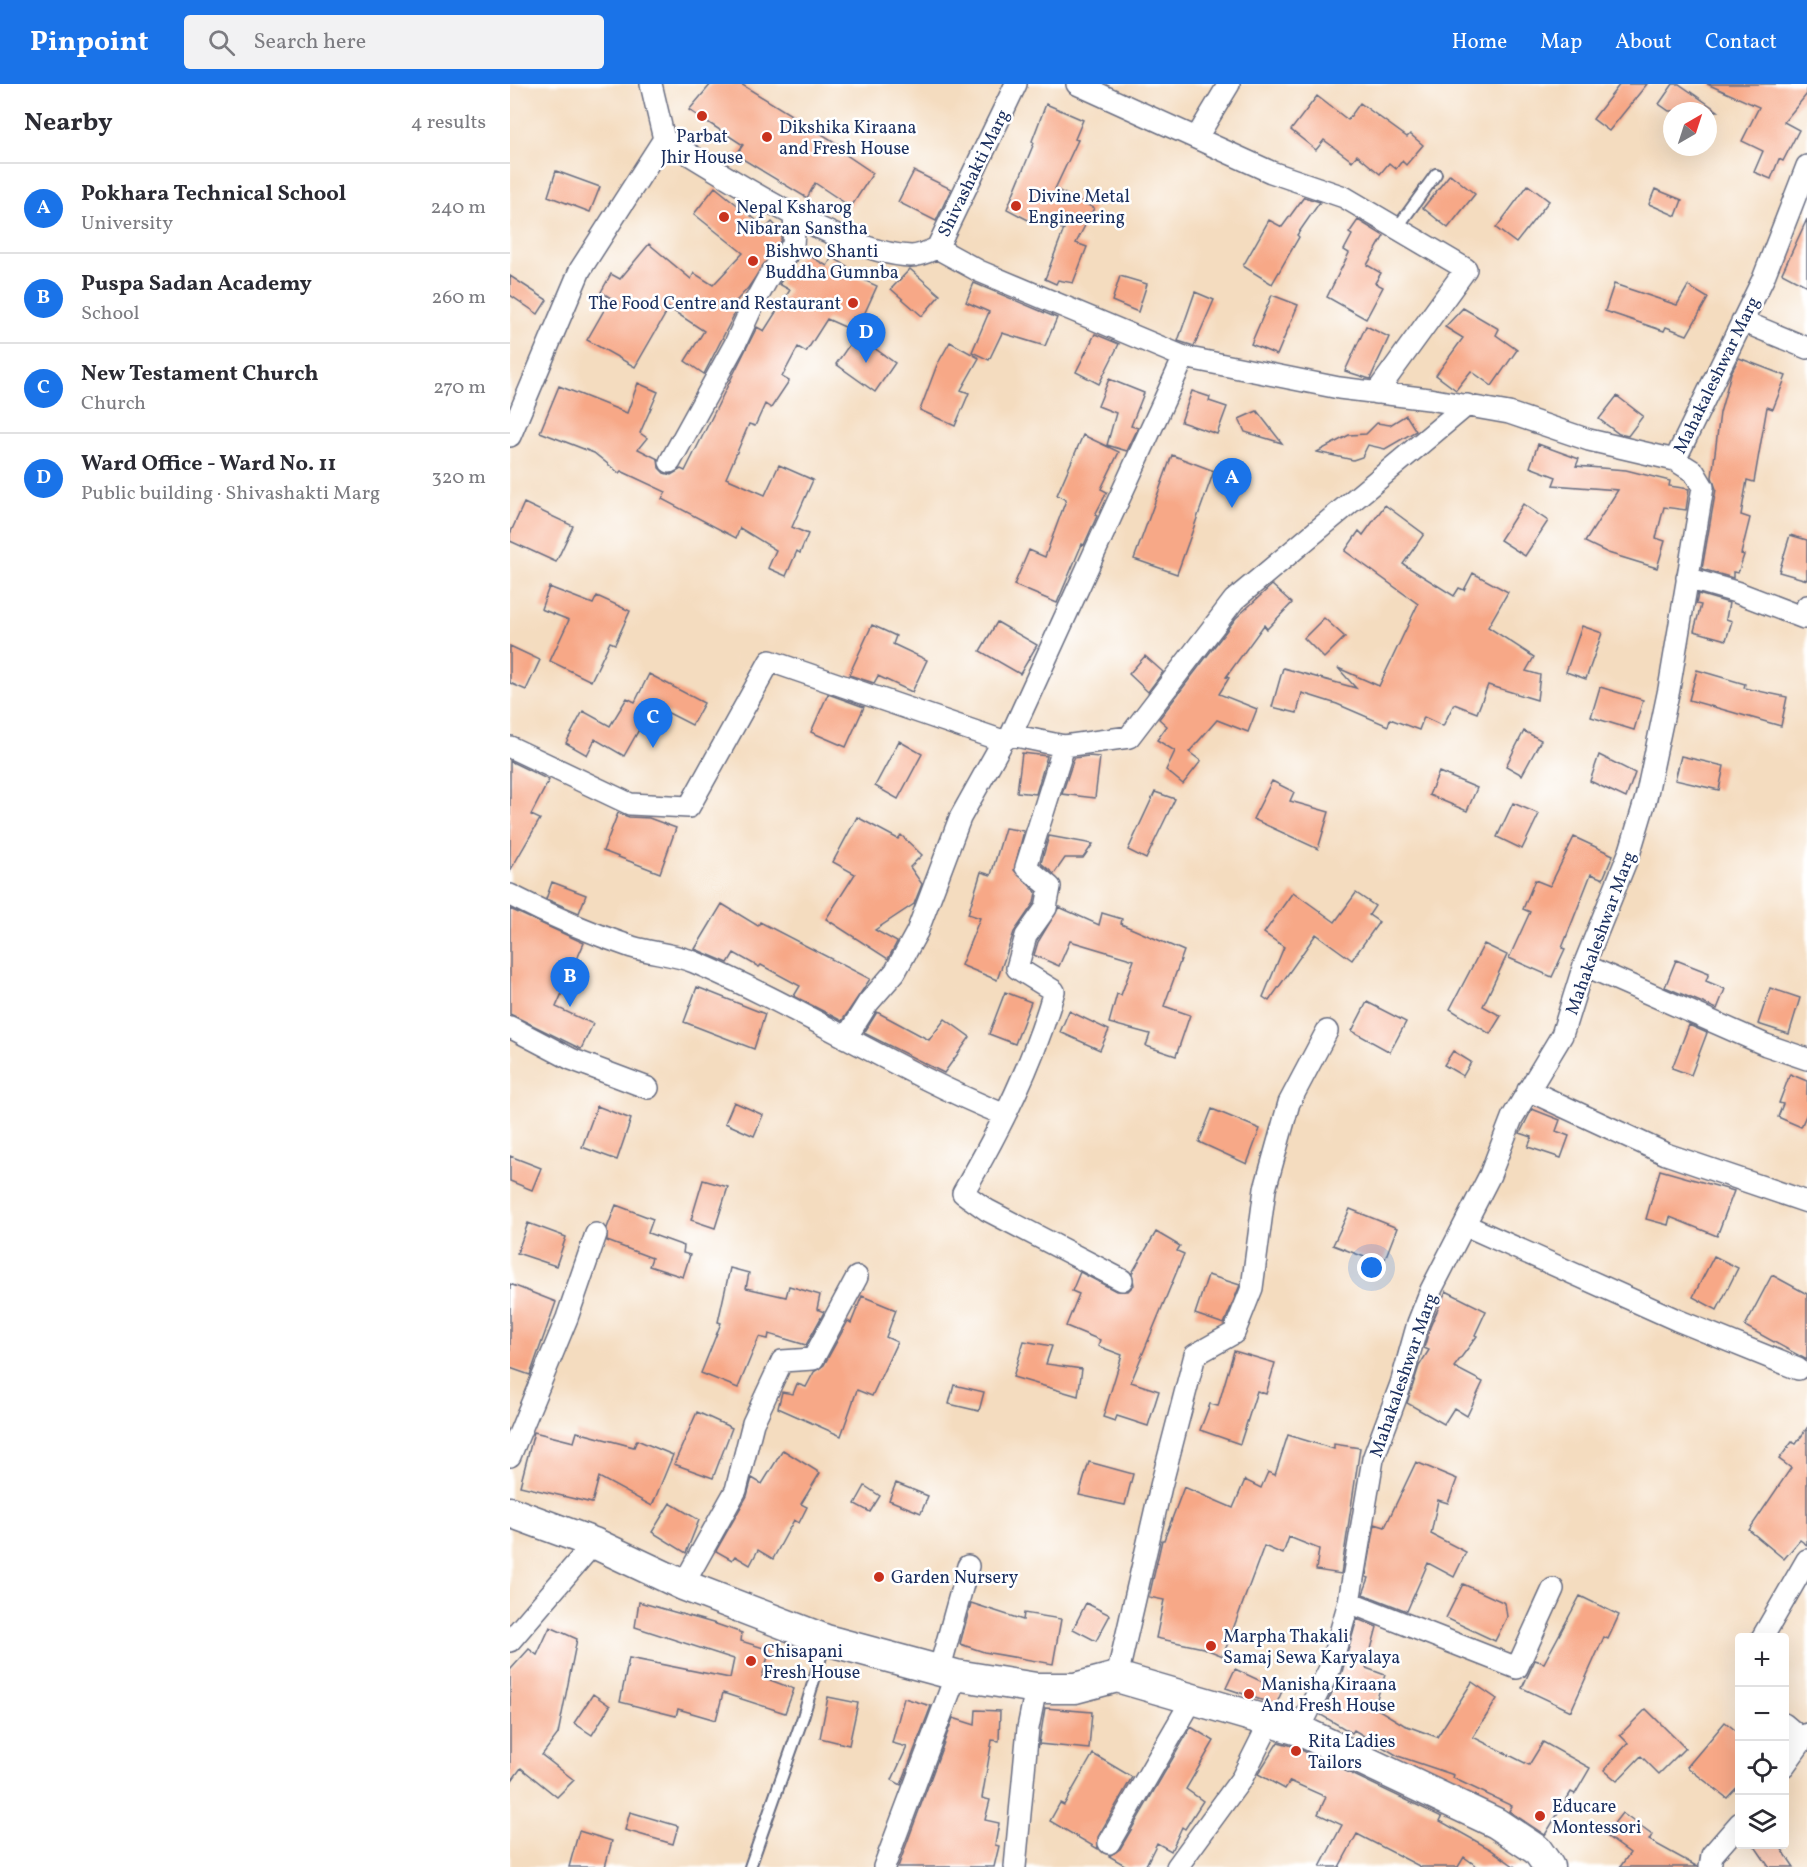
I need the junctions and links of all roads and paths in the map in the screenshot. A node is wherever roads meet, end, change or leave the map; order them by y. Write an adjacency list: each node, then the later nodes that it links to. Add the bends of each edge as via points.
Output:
1 (651, 84): 6 (street)
2 (1016, 84): 11 (street, Shivashakti Marg)
3 (1077, 84): 5 (street)
4 (1229, 84): 5 (street)
5 (1197, 137): 10 (street, via 1271,172 1344,197)
6 (664, 139): 9 (street, Shivashakti Marg); 16 (street, via 580,270)
7 (1807, 166): 12 (street, Mahakaleshwar Marg, via 1763,279)
8 (1436, 174): 10 (lane)
9 (795, 215): 11 (street, Shivashakti Marg, via 868,248 913,256); 20 (street, via 793,245 752,307)
10 (1397, 228): 15 (street, via 1466,269)
11 (938, 248): 14 (street, via 980,271)
12 (1742, 321): 13 (street); 19 (street, Mahakaleshwar Marg)
13 (1807, 348)
14 (1184, 357): 15 (street); 23 (street)
15 (1376, 393): 17 (street)
16 (520, 397): 18 (street)
17 (1467, 405): 19 (street, via 1509,413 1589,440); 24 (street, via 1234,600 1129,737)
18 (510, 436)
19 (1675, 460): 21 (street, Mahakaleshwar Marg, via 1694,472 1703,486)
20 (670, 462)
21 (1687, 579): 22 (street, via 1736,592 1804,618); 27 (street, Mahakaleshwar Marg, via 1646,798 1630,851)
22 (1807, 606)
23 (1007, 738): 24 (street); 25 (street, via 770,661 689,807 630,804); 30 (street, via 960,818 917,932 895,972 868,1003)
24 (1064, 746): 34 (street, via 1026,867 1050,887 1046,908 1026,936 1017,968 1054,991 1044,1025)
25 (510, 747)
26 (510, 895): 30 (street, via 592,933 691,961)
27 (1584, 965): 31 (street, via 1766,1045); 33 (street, Mahakaleshwar Marg, via 1562,1035)
28 (510, 1027): 32 (street, via 571,1059)
29 (1327, 1031): 53 (street, via 1289,1103 1264,1189 1249,1297 1234,1333 1195,1355)
30 (846, 1038): 34 (street, via 936,1087)
31 (1807, 1059)
32 (648, 1088)
33 (1528, 1090): 35 (street, via 1666,1154); 36 (street, Mahakaleshwar Marg)
34 (1005, 1115): 39 (street, via 963,1193 987,1210)
35 (1807, 1202)
36 (1465, 1225): 40 (street, via 1677,1320); 48 (street, Mahakaleshwar Marg, via 1422,1312 1373,1459)
37 (596, 1234): 41 (street, via 567,1318)
38 (857, 1277): 46 (street, via 813,1359 782,1361 753,1423 736,1490)
39 (1122, 1280)
40 (1798, 1369)
41 (510, 1456)
42 (510, 1512): 43 (main road)
43 (594, 1543): 46 (main road); 51 (street)
44 (1807, 1560): 49 (street)
45 (968, 1566): 52 (street)
46 (683, 1585): 50 (main road)
47 (1553, 1588): 48 (street, via 1517,1668)
48 (1349, 1602): 58 (street, Mahakaleshwar Marg, via 1330,1668)
49 (1765, 1633)
50 (826, 1640): 52 (main road); 63 (lane)
51 (510, 1641)
52 (947, 1673): 54 (main road); 64 (street)
53 (1117, 1677): 54 (main road, via 1075,1688); 55 (main road)
54 (1036, 1688): 65 (street, via 1028,1728)
55 (1193, 1698): 56 (main road); 62 (street)
56 (1271, 1720): 58 (main road); 66 (street, via 1242,1778)
57 (1789, 1727): 59 (street)
58 (1299, 1730): 67 (main road, via 1496,1823 1537,1850)
59 (1805, 1737): 60 (street)
60 (1789, 1760)
61 (1735, 1829): 68 (street, via 1712,1855)
62 (1109, 1843)
63 (750, 1867)
64 (884, 1867)
65 (1015, 1867)
66 (1177, 1867)
67 (1549, 1867)
68 (1710, 1867)

